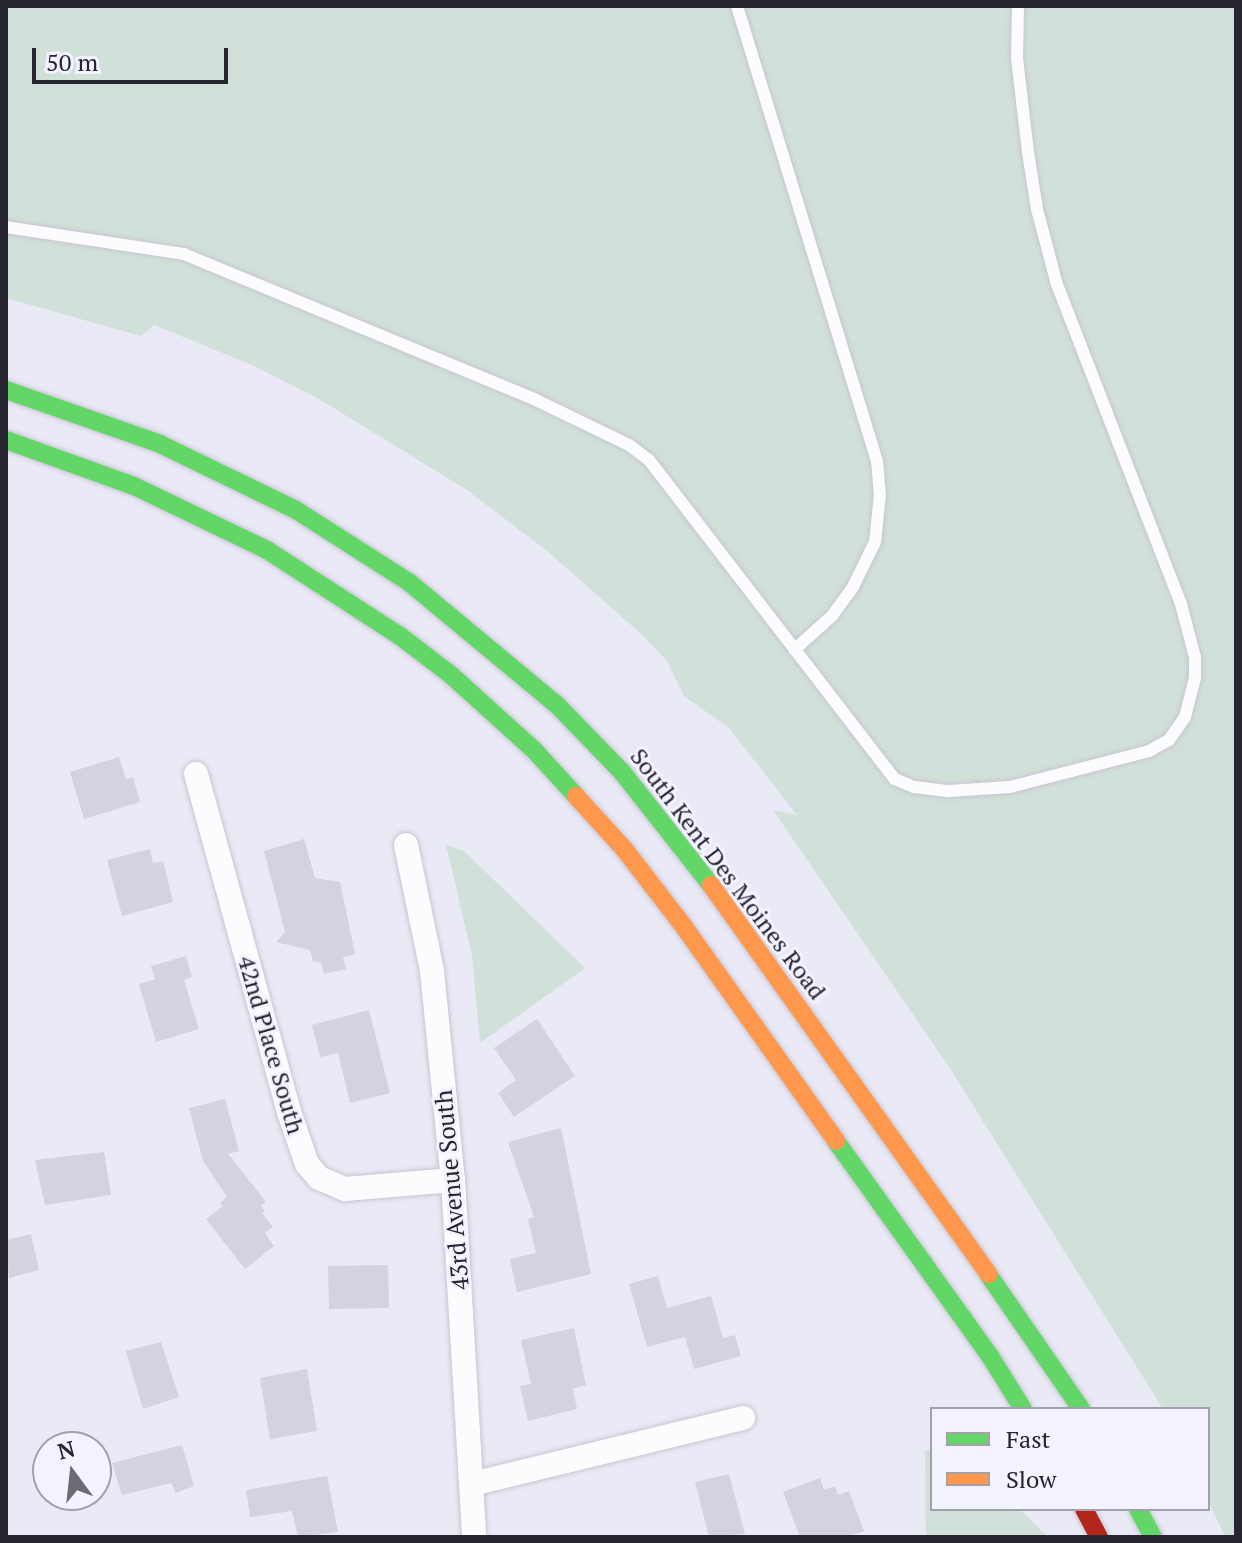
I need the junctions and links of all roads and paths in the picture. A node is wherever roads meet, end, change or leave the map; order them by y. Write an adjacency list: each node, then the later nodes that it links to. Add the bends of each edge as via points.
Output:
1 (737, 6): 6 (lane, via 877,461 880,494 875,542 853,587 833,615)
2 (1018, 6): 6 (lane, via 1017,58 1037,209 1056,281 1190,631 1195,678 1188,708 1169,740 1149,751 1010,787 914,787 895,779)
3 (6, 227): 6 (lane, via 184,254 536,400 629,445 649,460)
4 (6, 390): 11 (highway, South Kent Des Moines Road, via 160,444 296,510 410,583 558,706 622,772 709,882)
5 (6, 440): 10 (highway, via 134,486 267,550 400,636 534,750 625,850 682,924)
6 (794, 650)
7 (196, 774): 9 (street, 42nd Place South, via 307,1164 319,1178 345,1189)
8 (406, 845): 9 (street, 43rd Avenue South, via 432,971)
9 (453, 1180): 13 (street, 43rd Avenue South)
10 (1022, 1407)
11 (1080, 1407)
12 (743, 1418): 13 (street)
13 (472, 1484): 16 (street, 43rd Avenue South)
14 (1085, 1511): 17 (highway)
15 (1139, 1511): 18 (highway)
16 (474, 1537)
17 (1099, 1537)
18 (1153, 1537)

